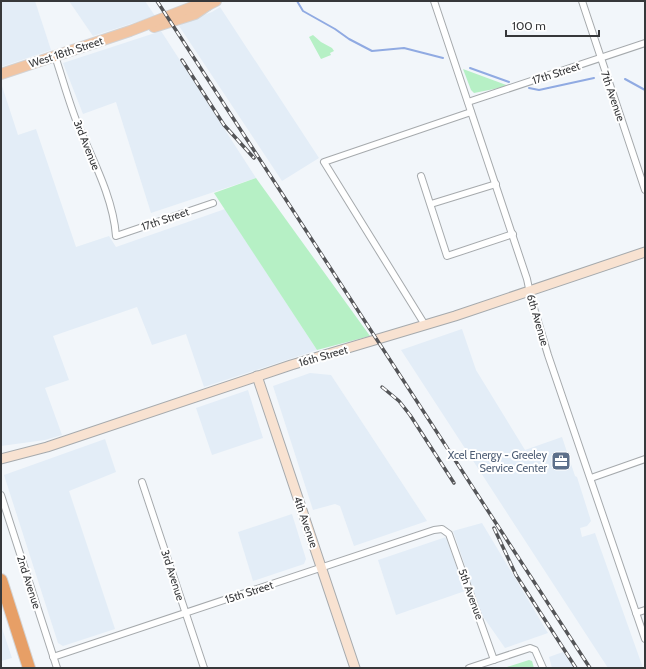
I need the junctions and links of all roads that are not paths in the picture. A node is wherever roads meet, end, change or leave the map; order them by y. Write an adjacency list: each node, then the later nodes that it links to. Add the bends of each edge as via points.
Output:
1 (434, 1): 8 (street, 6th Avenue)
2 (582, 1): 6 (street, 7th Avenue)
3 (212, 3): 5 (main road, West 18th Street, via 196,14 150,28 130,31)
4 (645, 43): 6 (street, 17th Street)
5 (55, 56): 7 (main road, West 18th Street); 16 (street, 3rd Avenue, via 75,118 110,202)
6 (601, 58): 8 (street, 17th Street); 12 (street, 7th Avenue)
7 (1, 74)
8 (468, 102): 9 (street, 6th Avenue)
9 (471, 112): 11 (street, 6th Avenue); 19 (street, via 324,162)
10 (421, 176): 14 (street)
11 (496, 184): 14 (street); 15 (street, 6th Avenue)
12 (645, 190)
13 (213, 203): 16 (street, 17th Street)
14 (431, 204): 15 (street, via 448,256)
15 (512, 234): 18 (street, 6th Avenue, via 528,279)
16 (116, 236)
17 (645, 252): 18 (main road, 16th Street)
18 (529, 291): 19 (main road, 16th Street); 23 (street, 6th Avenue, via 548,355)
19 (425, 325): 20 (main road, 16th Street)
20 (257, 376): 21 (main road, 16th Street, via 47,447); 27 (main road, 4th Avenue)
21 (1, 459)
22 (645, 459): 23 (street)
23 (591, 478): 31 (street, 6th Avenue)
24 (142, 482): 30 (street, 3rd Avenue)
25 (1, 495): 33 (street, 2nd Avenue)
26 (445, 531): 27 (street, 15th Street, via 434,530); 34 (street, 5th Avenue, via 449,534)
27 (322, 568): 30 (street, 15th Street); 38 (main road, 4th Avenue)
28 (1, 580): 35 (highway)
29 (645, 610): 31 (street)
30 (186, 613): 33 (street, 15th Street); 37 (street, 3rd Avenue)
31 (636, 613): 32 (street, 6th Avenue)
32 (645, 639)
33 (53, 657): 36 (street, 2nd Avenue)
34 (494, 660): 39 (street); 40 (street, via 530,648 536,650)
35 (29, 668)
36 (57, 668)
37 (204, 668)
38 (355, 668)
39 (469, 668)
40 (543, 668)

